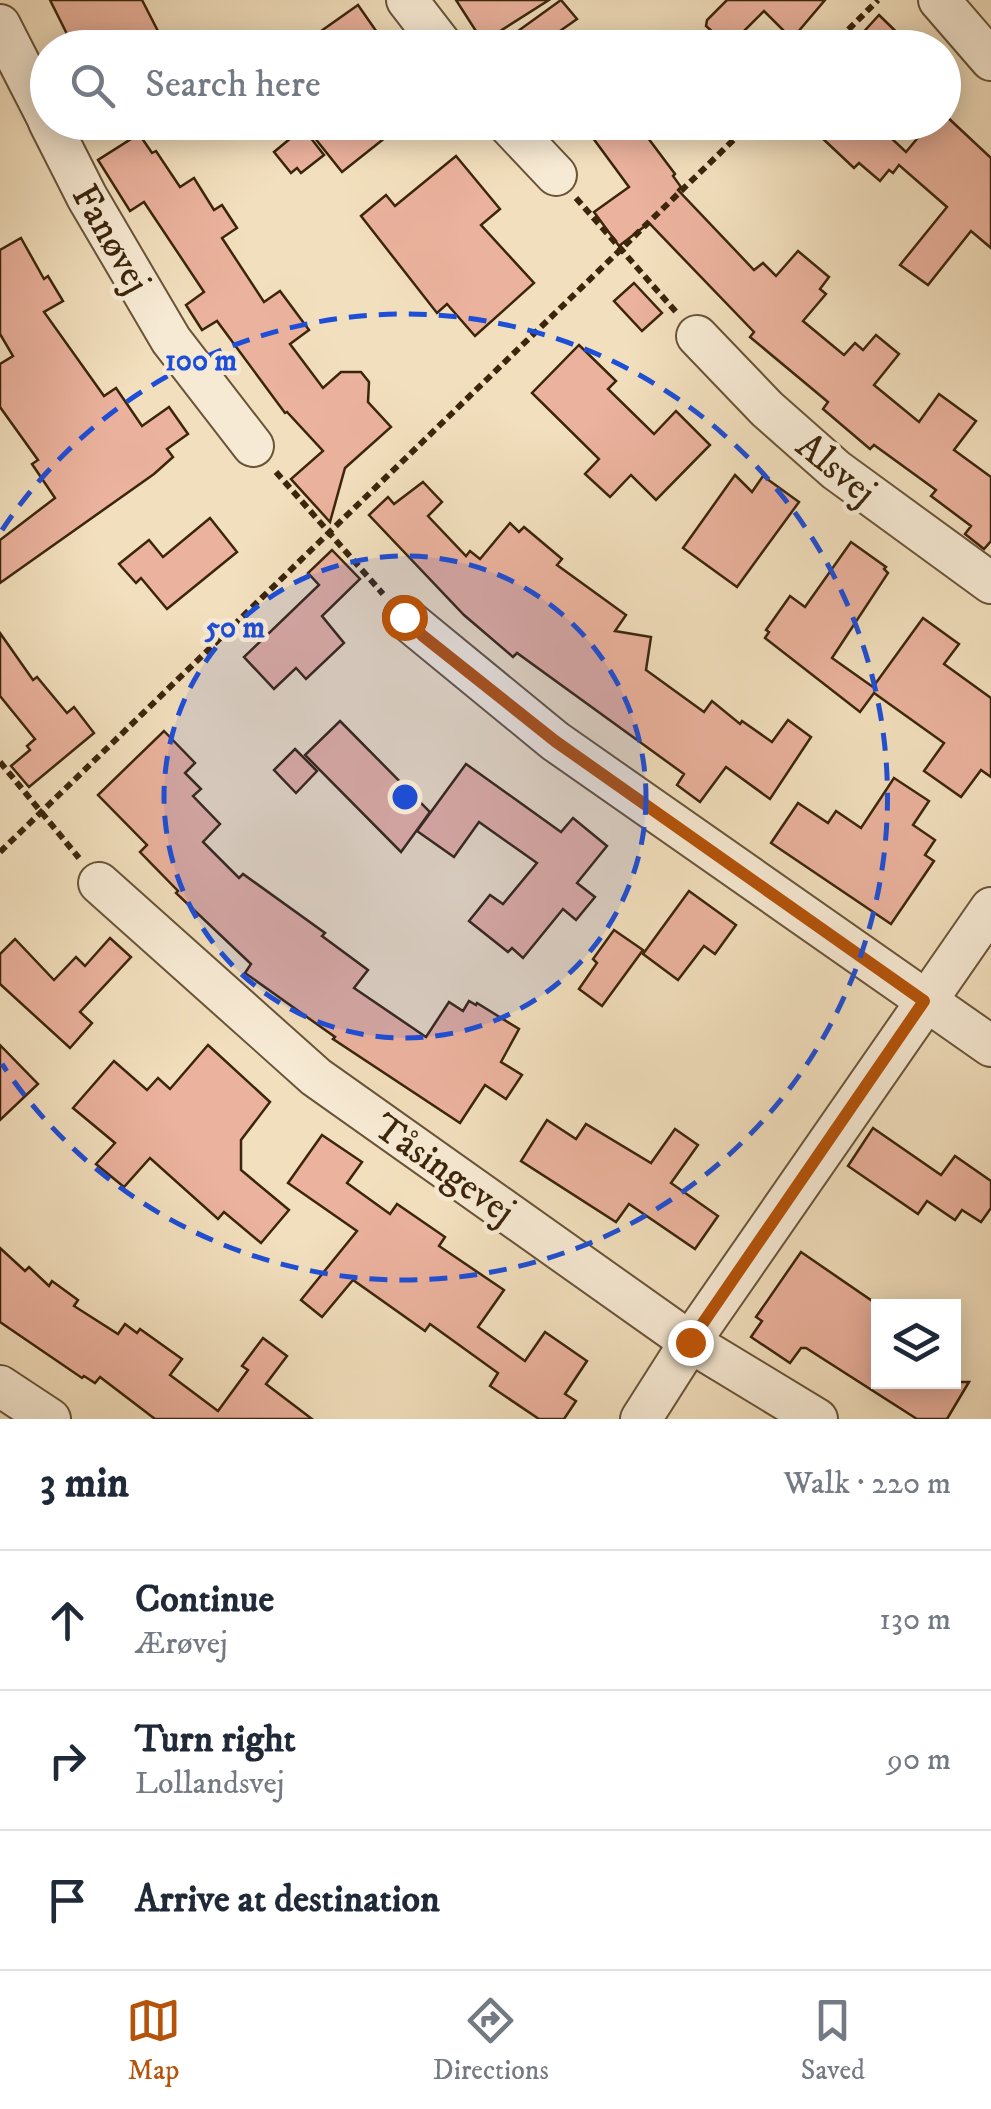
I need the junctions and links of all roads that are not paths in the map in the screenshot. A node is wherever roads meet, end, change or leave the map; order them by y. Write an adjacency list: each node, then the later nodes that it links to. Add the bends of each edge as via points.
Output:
1 (407, 0): 4 (street)
2 (939, 0): 5 (street)
3 (0, 25): 6 (street, Fanøvej)
4 (430, 30)
5 (991, 60)
6 (30, 85)
7 (58, 140): 11 (street, Fanøvej, via 171,340)
8 (523, 140): 9 (street)
9 (556, 175)
10 (698, 336): 12 (street, Alsvej, via 767,410 836,470)
11 (253, 446)
12 (991, 583)
13 (404, 617): 16 (street, via 555,741)
14 (99, 882): 18 (street, Tåsingevej, via 316,1077)
15 (991, 908): 16 (street)
16 (924, 1001): 17 (street); 18 (street)
17 (991, 1046)
18 (690, 1342): 21 (street); 22 (street, Tåsingevej)
19 (0, 1386): 20 (street)
20 (50, 1419)
21 (641, 1419)
22 (817, 1419)

